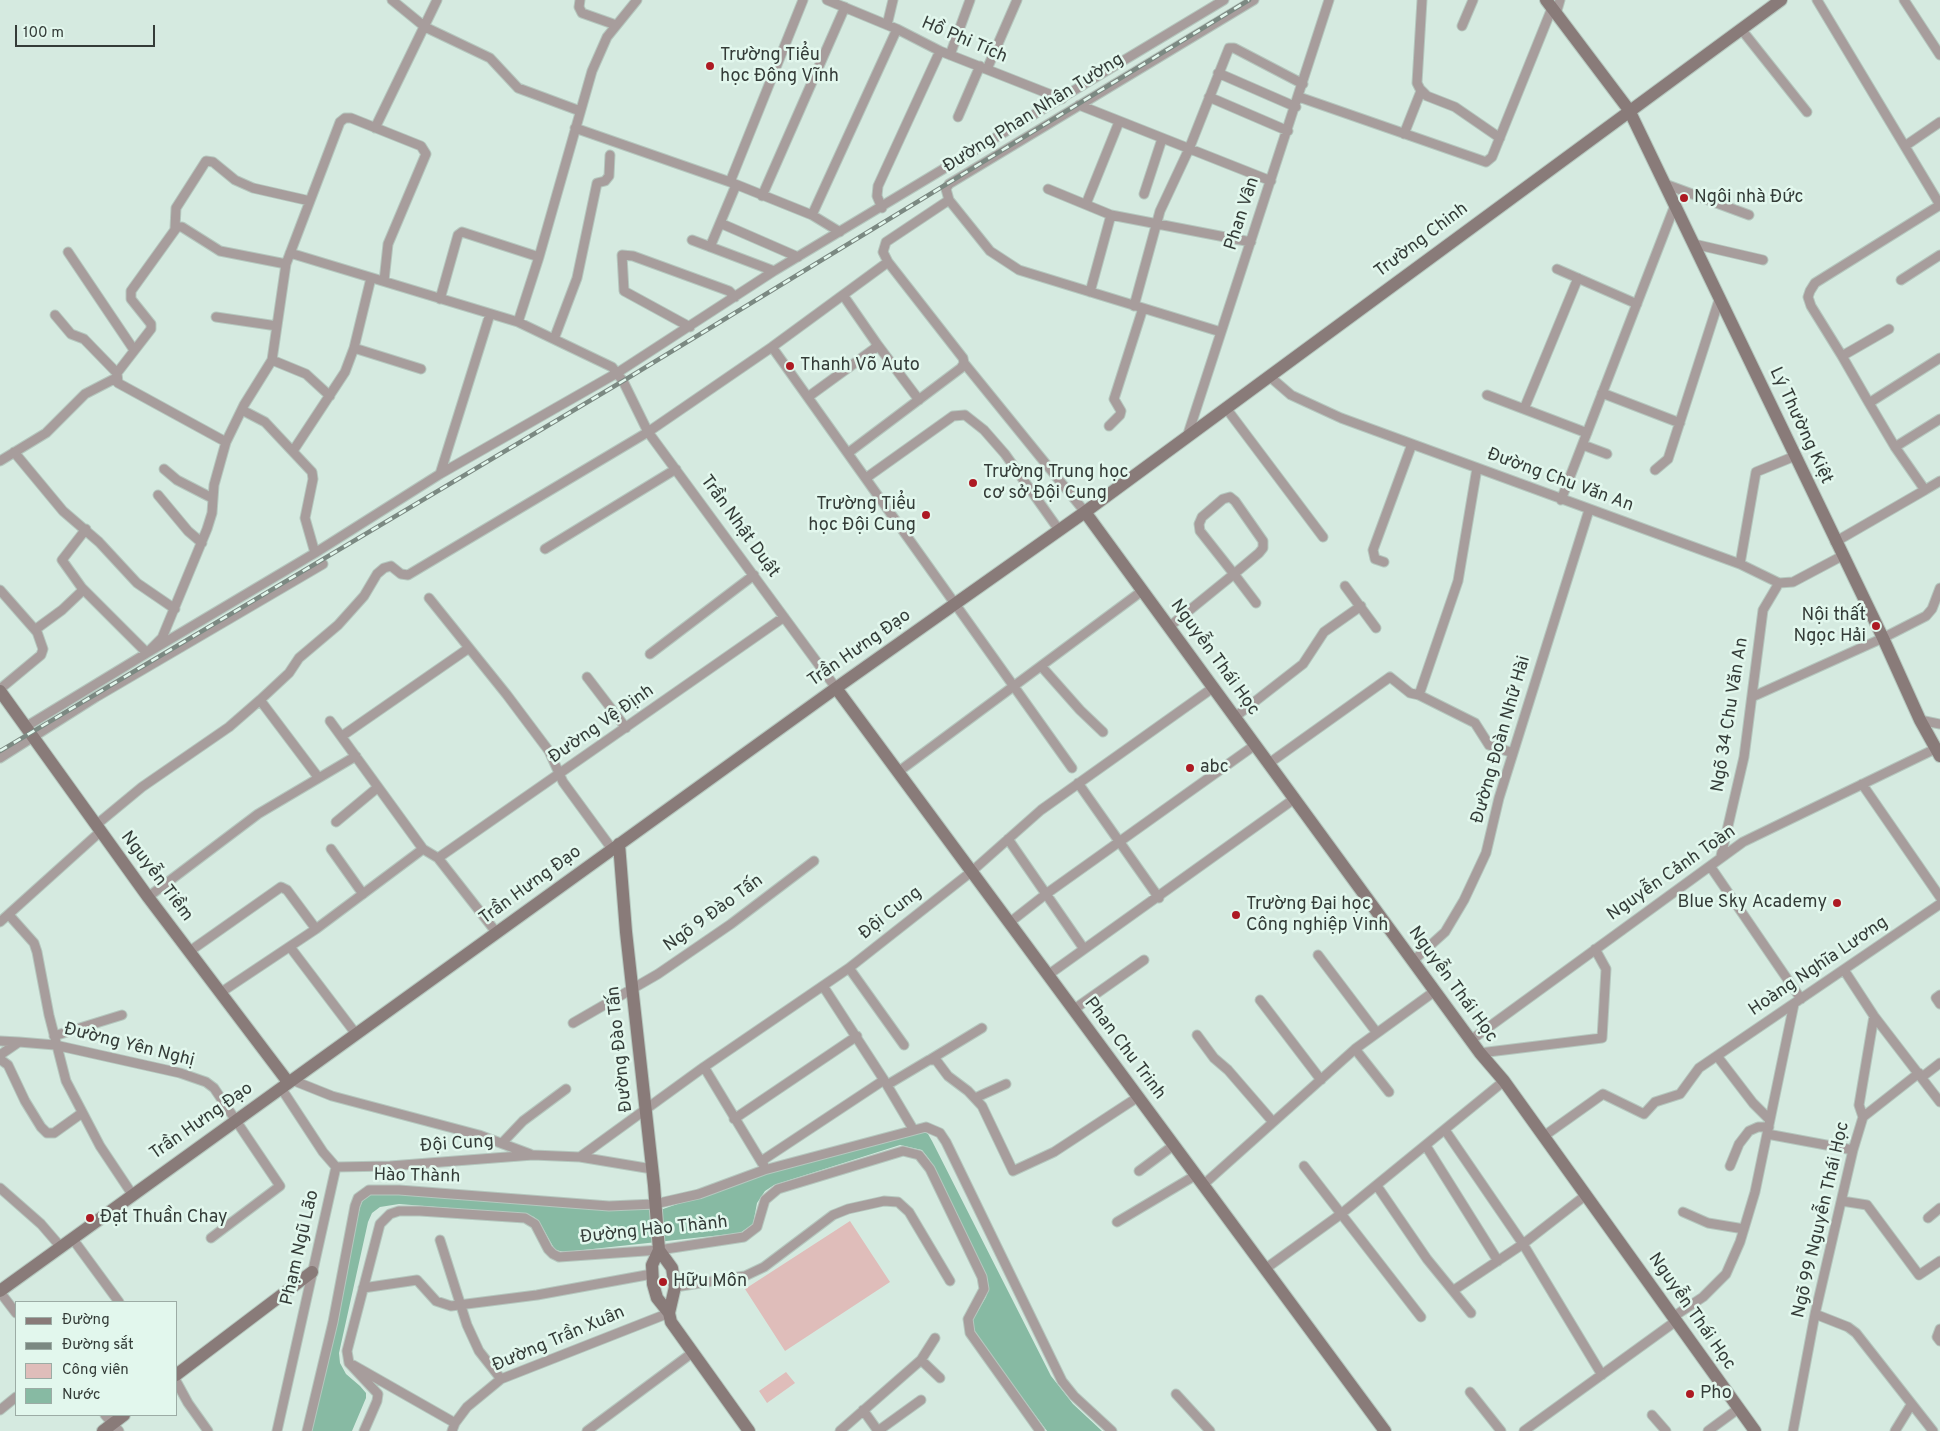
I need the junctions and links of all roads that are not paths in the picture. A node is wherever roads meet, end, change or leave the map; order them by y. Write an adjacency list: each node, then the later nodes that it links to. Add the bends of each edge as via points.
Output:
1 (392, 0): 23 (street)
2 (437, 0): 23 (street)
3 (580, 0): 20 (street, via 582,13)
4 (637, 0): 20 (street)
5 (804, 0): 54 (street)
6 (827, 0): 19 (street, Hồ Phi Tích)
7 (894, 0): 21 (street)
8 (970, 0): 28 (street)
9 (1017, 0): 29 (street)
10 (1254, 0): 36 (street, Đường Phan Nhân Tường)
11 (1329, 0): 31 (street, Phan Vân)
12 (1422, 0): 32 (street, via 1417,83)
13 (1473, 0): 22 (street)
14 (1781, 0): 24 (main road, Trường Chinh)
15 (1817, 0): 50 (street)
16 (1904, 0): 27 (street)
17 (1219, 1): 35 (street)
18 (1553, 6): 39 (main road, Lý Thường Kiệt); 48 (street)
19 (846, 7): 21 (street, Hồ Phi Tích); 58 (street)
20 (616, 25): 38 (street, via 606,37)
21 (887, 25): 25 (street, Hồ Phi Tích)
22 (1462, 26)
23 (425, 27): 38 (street, via 490,58 518,88); 44 (street)
24 (1741, 28): 39 (main road, Trường Chinh); 40 (street)
25 (897, 29): 26 (street, Hồ Phi Tích); 65 (street)
26 (940, 51): 28 (street, Hồ Phi Tích); 64 (street, via 878,186 877,196)
27 (1940, 54)
28 (950, 55): 29 (street, Hồ Phi Tích)
29 (984, 68): 35 (street, Hồ Phi Tích); 41 (street)
30 (1218, 73): 31 (street, via 1227,51 1232,47); 34 (street); 37 (street)
31 (1303, 84): 33 (street, Phan Vân)
32 (1421, 90): 47 (street); 48 (street, via 1455,107)
33 (1299, 97): 37 (street, Phan Vân); 47 (street)
34 (1209, 98): 46 (street); 51 (street)
35 (1062, 99): 64 (street)
36 (1079, 105): 42 (street); 59 (street, Đường Phan Nhân Tường, via 949,184 946,189)
37 (1296, 107): 46 (street, Phan Vân)
38 (580, 110): 45 (street)
39 (1628, 110): 55 (main road, Lý Thường Kiệt); 117 (main road, Trường Chinh)
40 (1808, 112)
41 (958, 117)
42 (1119, 122): 49 (street); 61 (street)
43 (1940, 122): 50 (street)
44 (375, 128): 60 (street, via 351,118 340,122); 89 (street, via 421,146 426,154 388,244)
45 (575, 128): 54 (street); 79 (street)
46 (1288, 131): 53 (street, Phan Vân)
47 (1404, 134): 48 (street, via 1486,162 1492,157)
48 (1500, 138)
49 (1162, 139): 51 (street); 57 (street)
50 (1904, 146): 63 (street)
51 (1189, 149): 53 (street); 69 (street)
52 (610, 155): 105 (street, via 608,180 597,183 578,278)
53 (1271, 181): 73 (street, Phan Vân)
54 (733, 184): 58 (street); 68 (street)
55 (1664, 184): 62 (main road, Lý Thường Kiệt); 67 (street)
56 (1048, 189): 61 (street)
57 (1144, 194)
58 (762, 196): 65 (street)
59 (949, 200): 82 (street, Đường Phan Nhân Tường, via 886,242 883,252); 90 (street, via 1000,259 1019,270)
60 (310, 201): 70 (street, via 253,188 235,180 213,162 206,161 176,208); 77 (street)
61 (1086, 204): 66 (street)
62 (1675, 205): 74 (main road, Lý Thường Kiệt); 95 (street)
63 (1940, 205): 110 (street, via 1815,283 1808,297 1811,306)
64 (882, 208): 71 (street)
65 (812, 215): 71 (street)
66 (1111, 215): 69 (street); 90 (street)
67 (1749, 215)
68 (720, 223): 75 (street); 80 (street)
69 (1157, 223): 73 (street); 96 (street)
70 (175, 228): 83 (street, via 182,227 220,251); 109 (street, via 131,291 131,299 152,327)
71 (840, 232): 80 (street)
72 (692, 240): 75 (street)
73 (1251, 242): 104 (street, Phan Vân)
74 (1694, 244): 81 (street); 93 (main road, Lý Thường Kiệt)
75 (710, 247): 85 (street)
76 (68, 252): 109 (street)
77 (290, 253): 83 (street); 86 (street)
78 (1940, 256): 88 (street)
79 (539, 257): 94 (street, via 462,232 458,235); 100 (street)
80 (798, 257): 85 (street)
81 (1763, 260)
82 (888, 262): 91 (street); 113 (street)
83 (286, 264): 101 (street)
84 (1557, 269): 87 (street)
85 (774, 271): 92 (street)
86 (371, 278): 89 (street); 108 (street)
87 (1578, 278): 95 (street); 125 (street)
88 (1901, 280)
89 (384, 281): 94 (street)
90 (1090, 292): 96 (street)
91 (843, 295): 106 (street); 107 (street)
92 (735, 297): 102 (street); 102 (street, via 729,291 627,254 622,255 624,291)
93 (1720, 298): 128 (street); 141 (main road, Lý Thường Kiệt)
94 (440, 299): 97 (street)
95 (1637, 304): 118 (street)
96 (1138, 307): 104 (street); 129 (street, via 1114,399 1121,411)
97 (490, 314): 100 (street); 147 (street)
98 (55, 315): 116 (street, via 71,334 84,339)
99 (216, 317): 101 (street)
100 (518, 322): 105 (street)
101 (277, 326): 112 (street)
102 (690, 328): 115 (street)
103 (1888, 329): 110 (street)
104 (1221, 332): 132 (street, Phan Vân)
105 (554, 340): 115 (street, via 612,367)
106 (878, 344): 121 (street); 122 (street)
107 (772, 347): 121 (street); 130 (street)
108 (354, 348): 114 (street); 120 (street, via 345,372)
109 (134, 350): 116 (street)
110 (1842, 356): 123 (street)
111 (1940, 358): 123 (street)
112 (272, 360): 120 (street, via 306,374); 126 (street)
113 (964, 363): 122 (street); 155 (street)
114 (421, 369)
115 (617, 373): 130 (street, Trần Nhật Duật); 147 (street)
116 (116, 376): 133 (street, via 120,384); 138 (street, via 86,394 50,429)
117 (1269, 376): 124 (main road, Trường Chinh); 134 (street, Đường Chu Văn An, via 1291,395 1340,418)
118 (1602, 393): 128 (street); 131 (street)
119 (1488, 395): 125 (street)
120 (330, 396): 137 (street)
121 (808, 397): 139 (street)
122 (919, 400): 139 (street)
123 (1869, 403): 136 (street)
124 (1226, 408): 132 (main road, Trường Chinh); 158 (street)
125 (1524, 409): 131 (street)
126 (242, 410): 133 (street); 137 (street, via 265,422)
127 (1940, 419): 136 (street)
128 (1680, 423): 146 (street, via 1668,459)
129 (1109, 426)
130 (648, 432): 145 (street, Trần Nhật Duật); 196 (street, via 408,575 391,566 384,568 338,625 298,658 289,673)
131 (1587, 433): 135 (street)
132 (1187, 437): 155 (main road, Trường Chinh)
133 (226, 442): 152 (street)
134 (1412, 444): 143 (street, Đường Chu Văn An); 164 (street, via 1373,550 1375,559)
135 (1582, 445): 140 (street); 153 (street)
136 (1895, 447): 150 (street)
137 (293, 451): 162 (street, via 313,476 305,518)
138 (14, 452): 142 (street); 156 (street, via 63,511)
139 (848, 453): 148 (street)
140 (1607, 454)
141 (1795, 456): 159 (main road, Lý Thường Kiệt); 166 (street, via 1756,472)
142 (0, 461)
143 (1477, 468): 153 (street, Đường Chu Văn An); 194 (street, via 1458,581)
144 (164, 469): 152 (street, via 177,480)
145 (676, 469): 161 (street); 168 (street, Trần Nhật Duật)
146 (1655, 470)
147 (440, 474): 162 (street)
148 (866, 478): 157 (street, via 952,416 965,415 984,430 1005,454); 177 (street)
149 (1940, 481): 150 (street)
150 (1925, 490): 159 (street)
151 (158, 495): 160 (street)
152 (212, 498): 160 (street, via 212,513)
153 (1562, 500): 154 (street, Đường Chu Văn An)
154 (1589, 510): 166 (street, Đường Chu Văn An); 207 (street, Đường Đoàn Nhữ Hài)
155 (1085, 512): 157 (main road, Trần Hưng Đạo); 174 (main road, Nguyễn Thái Học)
156 (86, 529): 171 (street, via 62,558); 179 (street, via 137,583)
157 (1059, 530): 177 (main road, Trần Hưng Đạo)
158 (1323, 537)
159 (1835, 542): 163 (main road, Lý Thường Kiệt)
160 (202, 543): 179 (street)
161 (545, 548)
162 (315, 553): 186 (street)
163 (1842, 556): 169 (street, via 1793,582); 184 (main road, Lý Thường Kiệt)
164 (1384, 562)
165 (323, 564): 202 (street)
166 (1740, 564): 169 (street, Đường Chu Văn An)
167 (1234, 574): 167 (street, via 1260,553 1264,544 1236,501 1230,497 1209,510 1199,524 1200,531); 176 (street); 181 (street)
168 (754, 575): 180 (street, Trần Nhật Duật); 187 (street)
169 (1779, 583): 195 (street, Ngõ 34 Chu Văn An, via 1763,610)
170 (1345, 586): 178 (street)
171 (82, 588): 183 (street, via 75,599 39,626); 186 (street)
172 (1940, 588): 184 (street, via 1929,614)
173 (0, 590): 183 (street)
174 (1142, 591): 181 (main road, Nguyễn Thái Học); 188 (street)
175 (429, 598): 185 (street)
176 (1256, 603)
177 (956, 604): 190 (street); 192 (main road, Trần Hưng Đạo)
178 (1361, 606): 182 (street); 197 (street, via 1324,632 1303,664)
179 (175, 609): 186 (street, via 162,638)
180 (784, 618): 192 (street, Trần Nhật Duật); 201 (street, Đường Vệ Định)
181 (1170, 626): 191 (main road, Nguyễn Thái Học)
182 (1376, 628)
183 (37, 632): 193 (street, via 43,649 41,655)
184 (1883, 638): 195 (street); 198 (main road, Lý Thường Kiệt)
185 (469, 648): 204 (street); 213 (street, via 549,751)
186 (147, 653): 202 (street)
187 (650, 654)
188 (1041, 666): 190 (street); 203 (street)
189 (587, 677): 201 (street)
190 (1014, 686): 211 (street); 212 (street)
191 (1214, 687): 197 (main road, Nguyễn Thái Học); 215 (street, Đội Cung)
192 (836, 688): 212 (main road, Phan Chu Trinh); 223 (main road, Trần Hưng Đạo)
193 (0, 690): 202 (main road, Nguyễn Tiềm)
194 (1419, 695): 207 (street, via 1475,723 1489,745); 210 (street, via 1388,677)
195 (1752, 697): 226 (street, Ngõ 34 Chu Văn An, via 1744,757)
196 (260, 700): 214 (street); 220 (street, via 229,727 142,787)
197 (1235, 717): 205 (main road, Nguyễn Thái Học)
198 (1920, 720): 200 (street); 206 (main road, Lý Thường Kiệt)
199 (330, 721): 204 (street)
200 (1940, 724)
201 (626, 728): 213 (street, Đường Vệ Định)
202 (30, 731): 209 (street); 220 (main road, Nguyễn Tiềm)
203 (1102, 732)
204 (342, 736): 208 (street)
205 (1255, 745): 210 (main road, Nguyễn Thái Học); 222 (street)
206 (1938, 752): 216 (street, Nguyễn Cảnh Toàn)
207 (1513, 753): 248 (street, Đường Đoàn Nhữ Hài, via 1490,839 1476,876 1445,932)
208 (356, 756): 214 (street); 217 (street)
209 (0, 758)
210 (1268, 764): 218 (main road, Nguyễn Thái Học)
211 (1072, 768)
212 (898, 772): 230 (main road, Phan Chu Trinh)
213 (560, 773): 223 (street, via 563,782); 227 (street, Đường Vệ Định)
214 (318, 777): 233 (street, via 258,814)
215 (1078, 784): 221 (street, Đội Cung); 222 (street)
216 (1862, 784): 226 (street, Nguyễn Cảnh Toàn); 234 (street)
217 (377, 788): 219 (street); 225 (street)
218 (1294, 799): 235 (street); 248 (main road, Nguyễn Thái Học)
219 (336, 822)
220 (99, 828): 233 (main road, Nguyễn Tiềm); 237 (street)
221 (1008, 839): 230 (street, Đội Cung); 232 (street)
222 (1119, 842): 232 (street); 235 (street)
223 (615, 846): 241 (main road, Trần Hưng Đạo); 253 (main road, Đường Đào Tấn)
224 (331, 849): 231 (street)
225 (423, 849): 227 (street); 231 (street)
226 (1721, 856): 229 (street, Nguyễn Cảnh Toàn)
227 (438, 858): 241 (street)
228 (814, 861): 253 (street, Ngõ 9 Đào Tấn, via 731,924)
229 (1710, 866): 244 (street, Nguyễn Cảnh Toàn); 258 (street)
230 (971, 872): 239 (main road, Phan Chu Trinh); 249 (street, Đội Cung)
231 (363, 894): 240 (street)
232 (1046, 894): 239 (street); 243 (street)
233 (148, 897): 245 (main road, Nguyễn Tiềm)
234 (1940, 897)
235 (1159, 898): 243 (street)
236 (1940, 904): 250 (street, Hoàng Nghĩa Lương)
237 (9, 915): 238 (street); 269 (street, via 34,943)
238 (0, 922)
239 (1009, 924): 251 (main road, Phan Chu Trinh)
240 (316, 929): 242 (street); 245 (street, via 287,890 281,887)
241 (496, 932): 266 (main road, Trần Hưng Đạo)
242 (290, 947): 255 (street); 266 (street)
243 (1084, 949): 251 (street)
244 (1594, 949): 270 (street, Nguyễn Cảnh Toàn); 275 (street, via 1606,969 1602,1038)
245 (190, 951): 255 (main road, Nguyễn Tiềm)
246 (1318, 954): 265 (street)
247 (1144, 960): 260 (street)
248 (1413, 961): 254 (main road, Nguyễn Thái Học)
249 (849, 968): 252 (street, Đội Cung); 273 (street)
250 (1844, 970): 258 (street, Hoàng Nghĩa Lương); 262 (street)
251 (1048, 975): 260 (main road, Phan Chu Trinh)
252 (823, 986): 268 (street); 280 (street, Đội Cung)
253 (632, 990): 263 (street, Ngõ 9 Đào Tấn); 292 (main road, Đường Đào Tấn)
254 (1435, 991): 265 (street); 270 (main road, Nguyễn Thái Học)
255 (220, 993): 285 (main road, Nguyễn Tiềm)
256 (1940, 995): 259 (street, via 1936,998)
257 (1260, 1000): 282 (street)
258 (1798, 1002): 276 (street, Hoàng Nghĩa Lương); 298 (street)
259 (1940, 1004)
260 (1073, 1010): 289 (main road, Phan Chu Trinh)
261 (122, 1016): 269 (street)
262 (1874, 1016): 281 (street); 294 (street, Ngõ 99 Nguyễn Thái Học, via 1859,1105)
263 (573, 1023)
264 (982, 1028): 278 (street)
265 (1377, 1033): 274 (street)
266 (356, 1034): 285 (main road, Trần Hưng Đạo)
267 (1197, 1035): 297 (street)
268 (857, 1036): 284 (street); 295 (street)
269 (55, 1040): 272 (street, Đường Yên Nghị); 293 (street, via 66,1080); 296 (street, Đường Yên Nghị, via 206,1082 218,1092)
270 (1471, 1040): 275 (main road, Nguyễn Thái Học)
271 (0, 1042): 272 (street, Đường Yên Nghị)
272 (19, 1042): 277 (street)
273 (904, 1045)
274 (1355, 1049): 282 (street); 288 (street)
275 (1480, 1053): 283 (main road, Nguyễn Thái Học)
276 (1717, 1056): 298 (street); 301 (street, Hoàng Nghĩa Lương, via 1698,1068 1680,1094 1655,1102 1644,1114 1603,1094)
277 (0, 1057): 293 (street, via 8,1065 25,1101 47,1133 54,1133)
278 (931, 1059): 284 (street); 290 (street)
279 (1940, 1063): 281 (street)
280 (704, 1067): 292 (street, Đội Cung); 295 (street)
281 (1920, 1075): 291 (street); 294 (street)
282 (1321, 1080): 297 (street)
283 (1504, 1081): 300 (street); 301 (main road, Nguyễn Thái Học)
284 (886, 1082): 299 (street); 308 (street)
285 (287, 1083): 296 (main road, Trần Hưng Đạo); 302 (street); 311 (street, via 318,1145)
286 (1006, 1084): 290 (street)
287 (566, 1089): 302 (street, via 523,1121)
288 (1389, 1092)
289 (1138, 1097): 290 (street, via 1054,1152 1013,1171); 303 (main road, Phan Chu Trinh)
290 (975, 1098)
291 (1940, 1102)
292 (645, 1112): 307 (street, Đội Cung); 312 (main road, Đường Đào Tấn)
293 (82, 1113): 317 (street)
294 (1863, 1117): 305 (street, Ngõ 99 Nguyễn Thái Học)
295 (734, 1119): 308 (street)
296 (236, 1120): 317 (main road, Trần Hưng Đạo); 328 (street, Đường Yên Nghị, via 280,1186)
297 (1273, 1122): 314 (street)
298 (1768, 1127): 305 (street); 310 (street, via 1749,1130); 326 (street)
299 (913, 1129): 308 (street); 382 (street, via 931,1128 943,1137 1062,1381)
300 (1445, 1130): 304 (street); 330 (street)
301 (1544, 1136): 318 (main road, Nguyễn Thái Học)
302 (503, 1142): 306 (street)
303 (1174, 1145): 313 (street); 314 (main road, Phan Chu Trinh)
304 (1426, 1146): 315 (street); 333 (street)
305 (1853, 1150): 319 (street, Ngõ 99 Nguyễn Thái Học)
306 (533, 1154): 307 (street, Đội Cung); 311 (street, Đội Cung, via 390,1166)
307 (580, 1157): 312 (street, Đội Cung)
308 (763, 1166): 320 (street, Hào Thành, via 699,1194)
309 (1304, 1166): 323 (street)
310 (1730, 1166)
311 (336, 1167): 336 (street, Phạm Ngũ Lão)
312 (652, 1169): 320 (main road, Đường Đào Tấn)
313 (1139, 1171)
314 (1200, 1180): 325 (street); 335 (main road, Phan Chu Trinh)
315 (1377, 1186): 323 (street); 341 (street, via 1427,1258)
316 (0, 1188): 331 (street, via 41,1224)
317 (132, 1194): 327 (main road, Trần Hưng Đạo)
318 (1586, 1195): 330 (street); 350 (main road, Nguyễn Thái Học)
319 (1842, 1201): 334 (street, via 1868,1205 1919,1276); 348 (street, Ngõ 99 Nguyễn Thái Học)
320 (655, 1207): 332 (main road, Đường Đào Tấn); 376 (street, Hào Thành, via 376,1189 362,1193 355,1206)
321 (1940, 1208): 324 (street)
322 (1683, 1212): 326 (street, via 1708,1223)
323 (1342, 1214): 335 (street); 349 (street)
324 (1928, 1218)
325 (1118, 1222)
326 (1744, 1229): 350 (street, via 1726,1274)
327 (72, 1238): 331 (main road, Trần Hưng Đạo); 343 (street)
328 (211, 1238)
329 (440, 1240): 344 (street)
330 (1523, 1244): 333 (street); 358 (street)
331 (60, 1246): 342 (main road, Trần Hưng Đạo)
332 (659, 1247): 337 (main road, Đường Đào Tấn); 339 (main road, Đường Đào Tấn, via 672,1268); 340 (street, Đường Hào Thành, via 559,1257 548,1249 535,1224 525,1218 399,1211 382,1220); 381 (street, Đường Hào Thành, via 748,1236 759,1224 766,1200 774,1191 896,1152 919,1155 934,1176 982,1277 984,1289 968,1319 970,1333)
333 (1498, 1261): 341 (street)
334 (1940, 1261)
335 (1265, 1269): 384 (main road, Phan Chu Trinh)
336 (312, 1272): 357 (main road); 375 (street, Phạm Ngũ Lão)
337 (652, 1274): 344 (street, via 537,1296); 346 (main road, Đường Đào Tấn, via 657,1298)
338 (950, 1281): 339 (street, via 909,1212 898,1202 884,1200 833,1215 764,1267 745,1276)
339 (676, 1287): 346 (main road)
340 (363, 1288): 344 (street, via 417,1280 441,1305); 356 (street, Đường Hào Thành, via 348,1351)
341 (1454, 1290): 347 (street)
342 (0, 1292): 345 (street)
343 (118, 1301)
344 (460, 1305): 359 (street, via 474,1342)
345 (15, 1312)
346 (669, 1312): 354 (main road, Đường Đào Tấn, via 671,1322); 359 (street, Đường Trần Xuân)
347 (1471, 1313)
348 (1815, 1314): 366 (street, via 1856,1333); 390 (street, Ngõ 99 Nguyễn Thái Học)
349 (1421, 1317)
350 (1675, 1319): 358 (street); 367 (main road, Nguyễn Thái Học)
351 (1940, 1330): 353 (street, via 1937,1337)
352 (935, 1338): 355 (street)
353 (1940, 1341)
354 (692, 1354): 378 (street); 379 (main road, Đường Đào Tấn)
355 (921, 1360): 360 (street); 369 (street)
356 (349, 1363): 373 (street); 377 (street, via 378,1394)
357 (178, 1373)
358 (1602, 1375): 386 (street)
359 (501, 1378): 373 (street, Đường Trần Xuân, via 475,1400)
360 (940, 1378)
361 (178, 1385): 374 (street)
362 (1470, 1392): 385 (street)
363 (1176, 1394): 383 (street)
364 (15, 1398): 368 (street)
365 (921, 1400): 369 (street, via 878,1431)
366 (1911, 1405): 391 (street); 392 (street)
367 (1738, 1409): 388 (street); 389 (main road, Nguyễn Thái Học)
368 (0, 1410)
369 (863, 1410): 380 (street)
370 (1652, 1415): 387 (street)
371 (123, 1416): 372 (main road)
372 (110, 1425)
373 (453, 1427)
374 (208, 1431)
375 (277, 1431)
376 (307, 1431)
377 (364, 1431)
378 (587, 1431)
379 (749, 1431)
380 (840, 1431)
381 (1040, 1431)
382 (1112, 1431)
383 (1210, 1431)
384 (1385, 1431)
385 (1501, 1431)
386 (1524, 1431)
387 (1666, 1431)
388 (1708, 1431)
389 (1755, 1431)
390 (1793, 1431)
391 (1895, 1431)
392 (1933, 1431)

